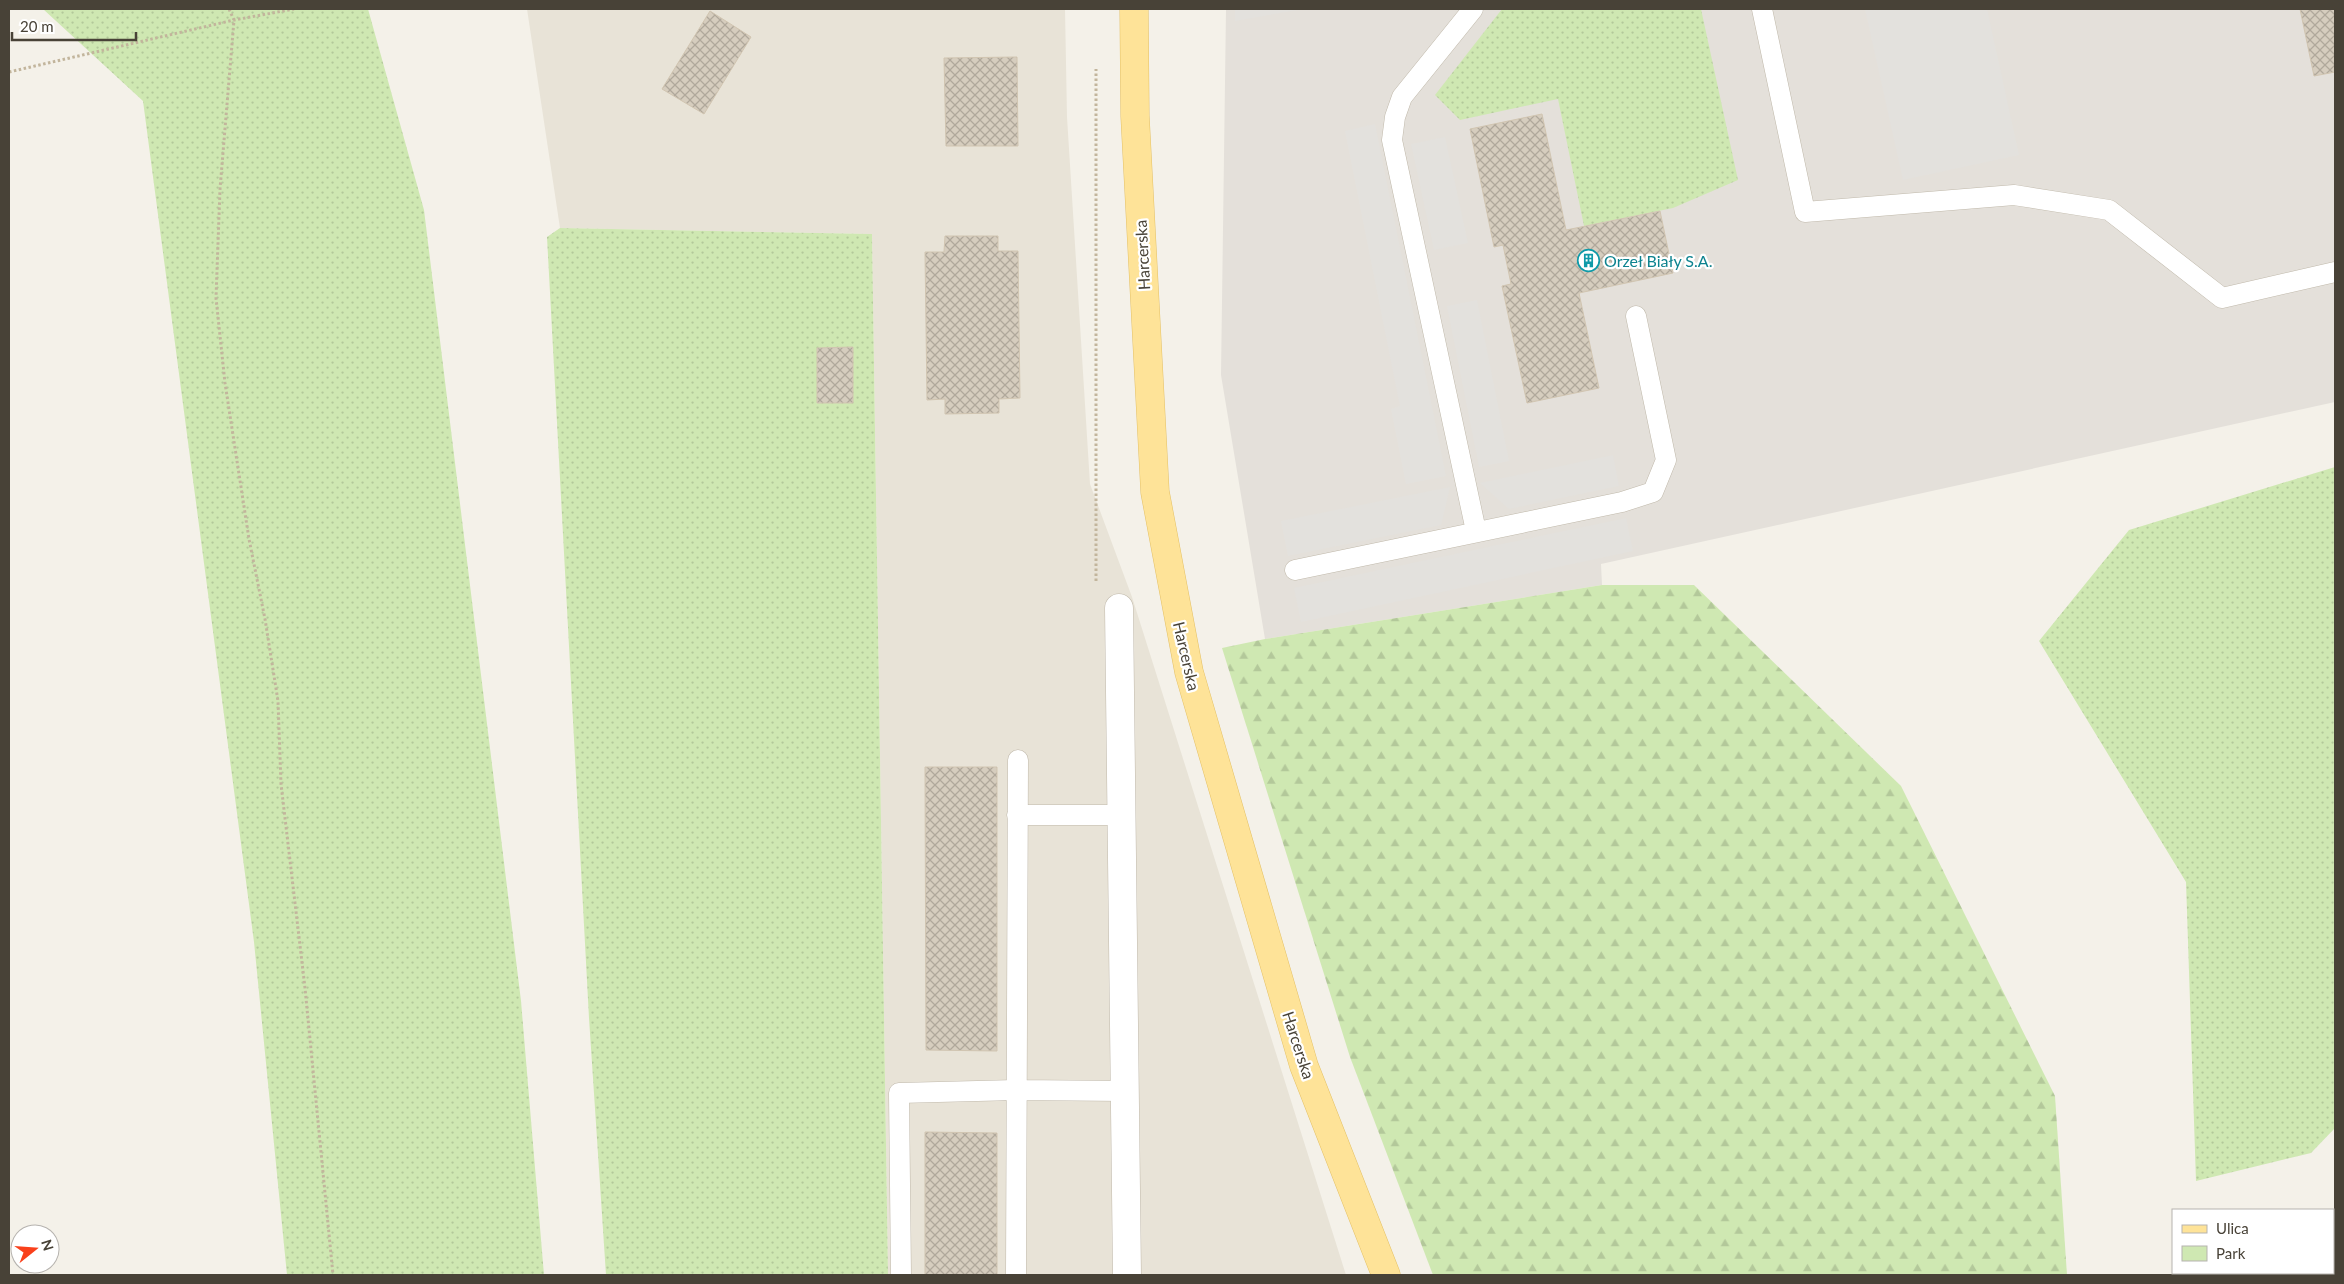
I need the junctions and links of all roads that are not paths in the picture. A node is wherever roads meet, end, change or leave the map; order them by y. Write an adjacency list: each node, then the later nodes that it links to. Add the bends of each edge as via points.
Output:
1 (1134, 9): 17 (main road, Harcerska, via 1135,116 1155,492 1189,672 1304,1066)
2 (1473, 9): 6 (lane, via 1402,97 1392,140)
3 (1762, 9): 4 (lane, via 1805,212 2014,195 2109,210 2222,298)
4 (2335, 272)
5 (1636, 316): 6 (lane, via 1666,460 1654,492 1622,502)
6 (1476, 531): 7 (lane)
7 (1295, 570)
8 (1119, 608): 10 (street)
9 (1018, 760): 11 (lane)
10 (1122, 815): 11 (lane); 13 (street)
11 (1017, 816): 12 (lane)
12 (1016, 1090): 13 (lane); 14 (lane, via 898,1094); 15 (lane)
13 (1125, 1091): 16 (street)
14 (900, 1275)
15 (1016, 1275)
16 (1128, 1275)
17 (1386, 1275)

